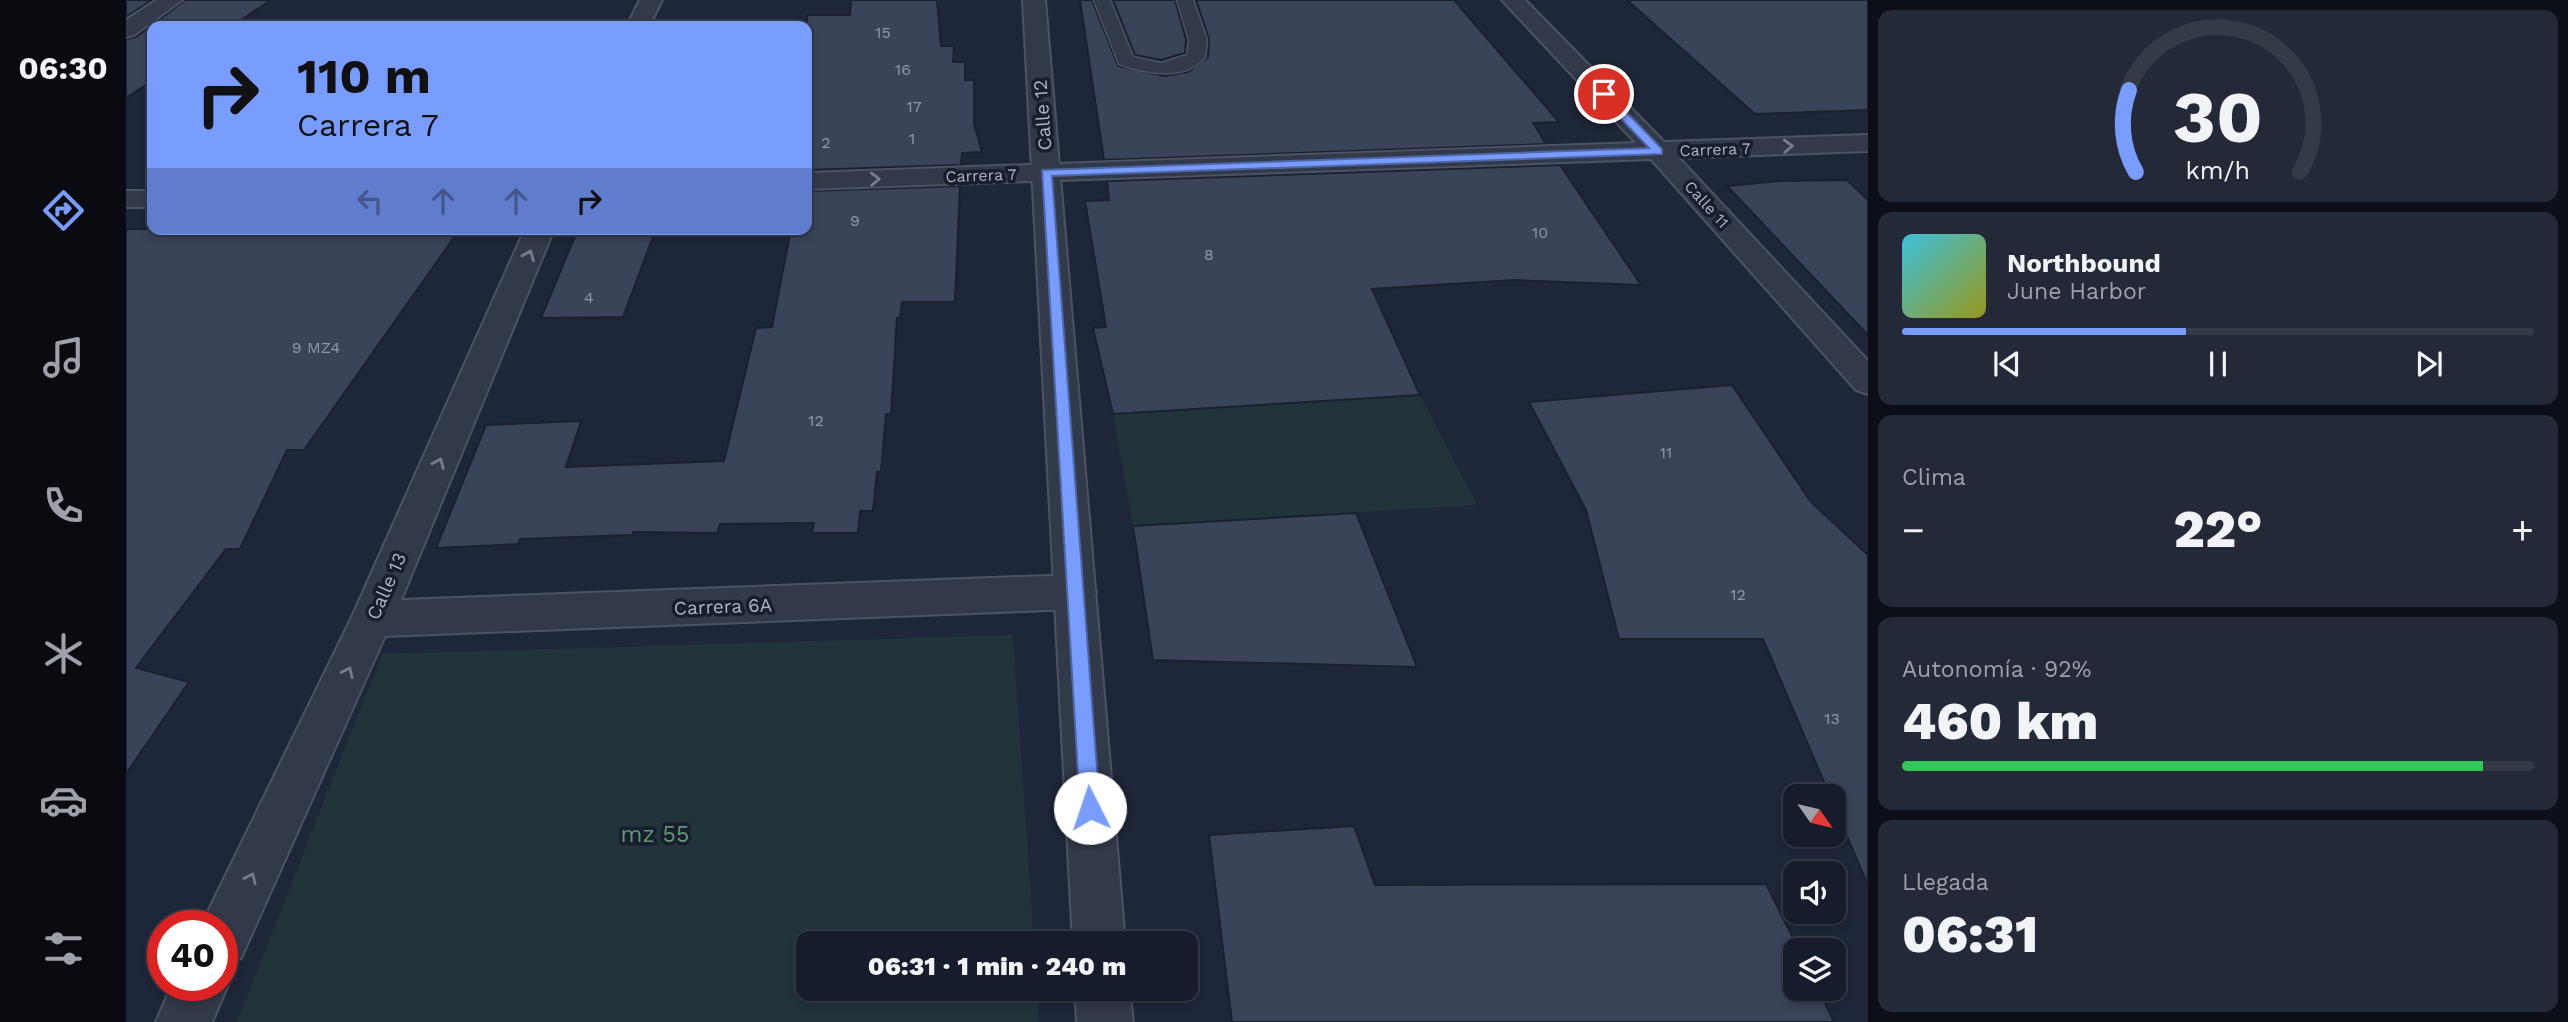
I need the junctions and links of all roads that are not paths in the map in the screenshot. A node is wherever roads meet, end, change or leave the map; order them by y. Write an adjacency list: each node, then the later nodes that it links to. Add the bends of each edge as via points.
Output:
1 (171, 0): 8 (street)
2 (651, 0): 7 (street)
3 (1034, 0): 11 (street, Calle 12)
4 (1102, 0): 5 (lane, via 1125,60 1147,68 1180,68 1196,57 1198,40)
5 (1185, 0)
6 (1513, 0): 10 (street, Calle 11)
7 (640, 21)
8 (126, 30)
9 (1868, 143): 10 (street, Carrera 7, one-way to 9)
10 (1658, 151): 11 (street, Carrera 7); 16 (street, Calle 11)
11 (1046, 172): 12 (street, Carrera 7, one-way to 11); 17 (street, Calle 12)
12 (812, 181)
13 (126, 199): 14 (street)
14 (147, 199)
15 (537, 235): 18 (street, Calle 13, one-way to 15)
16 (1868, 382)
17 (1075, 592): 18 (street, Carrera 6A); 20 (street, Calle 12)
18 (372, 619): 19 (street, Calle 13, one-way to 18)
19 (236, 910)
20 (1098, 931)
21 (194, 1001): 23 (street)
22 (1103, 1001): 24 (street)
23 (184, 1022)
24 (1105, 1022)

